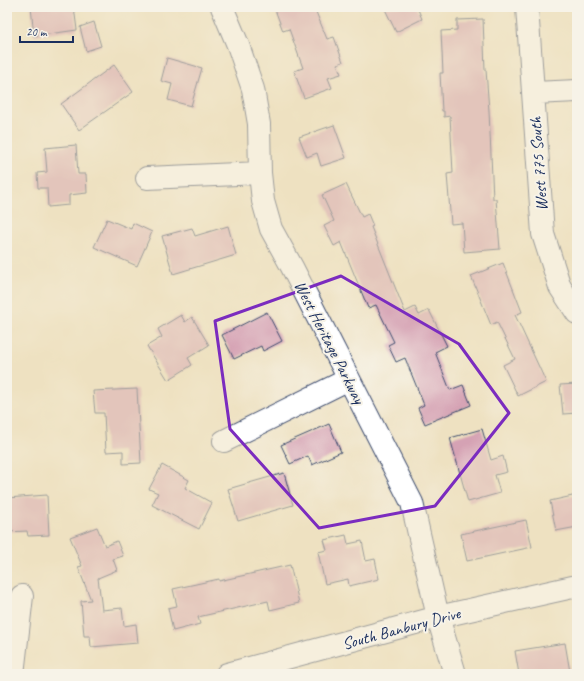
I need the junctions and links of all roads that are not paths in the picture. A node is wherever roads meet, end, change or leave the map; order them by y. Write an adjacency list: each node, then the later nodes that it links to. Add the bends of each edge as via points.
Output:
1 (222, 7): 5 (street, West Heritage Parkway, via 253,89 259,124)
2 (527, 7): 4 (street, West 775 South)
3 (577, 90): 4 (street)
4 (534, 93): 7 (street, West 775 South, via 543,234 560,287)
5 (260, 173): 6 (street); 8 (street, West Heritage Parkway, via 263,201 271,229)
6 (147, 178)
7 (577, 313)
8 (349, 380): 9 (street); 12 (street, West Heritage Parkway, via 412,502)
9 (224, 441)
10 (577, 586): 12 (street, South Banbury Drive)
11 (22, 596): 13 (street)
12 (438, 617): 14 (street, South Banbury Drive); 15 (street, West Heritage Parkway)
13 (13, 674)
14 (227, 674)
15 (455, 674)

